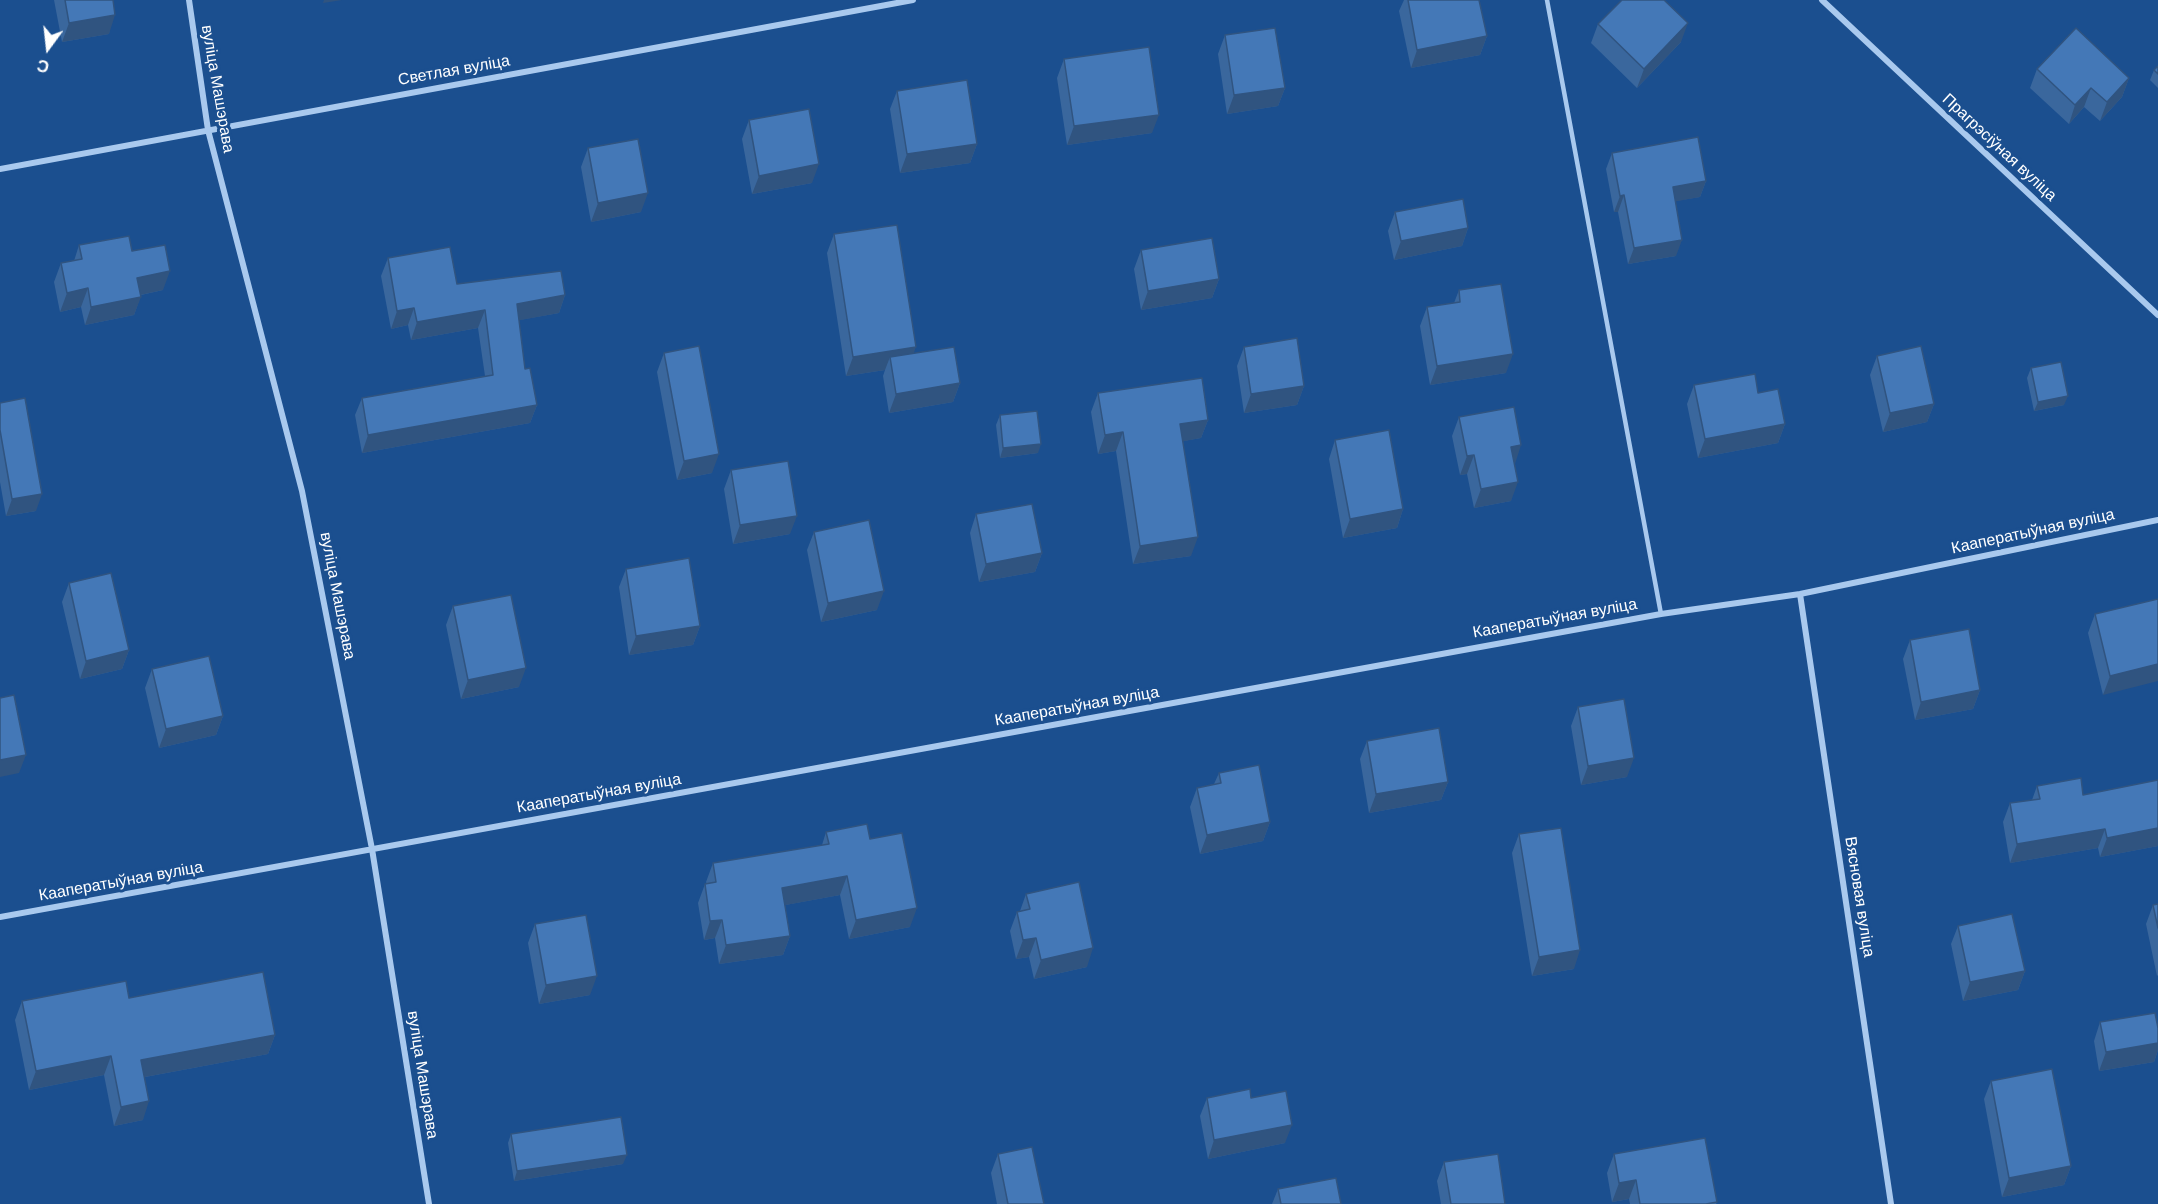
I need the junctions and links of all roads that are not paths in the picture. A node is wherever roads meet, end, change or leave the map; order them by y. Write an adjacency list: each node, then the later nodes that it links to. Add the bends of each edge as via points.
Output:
1 (189, 0): 5 (street, вуліца Машэрава)
2 (913, 0): 5 (street, Светлая вуліца)
3 (1547, 0): 10 (lane)
4 (1822, 0): 7 (street, Прагрэсіўная вуліца)
5 (208, 130): 6 (street, Светлая вуліца); 11 (street, вуліца Машэрава, via 302,491)
6 (0, 170)
7 (2158, 315)
8 (2158, 520): 9 (street, Кааператыўная вуліца)
9 (1800, 594): 10 (street, Кааператыўная вуліца); 14 (street, Вясновая вуліца)
10 (1661, 614): 11 (street, Кааператыўная вуліца)
11 (372, 849): 12 (street, Кааператыўная вуліца); 13 (street, вуліца Машэрава)
12 (0, 918)
13 (429, 1204)
14 (1891, 1204)

